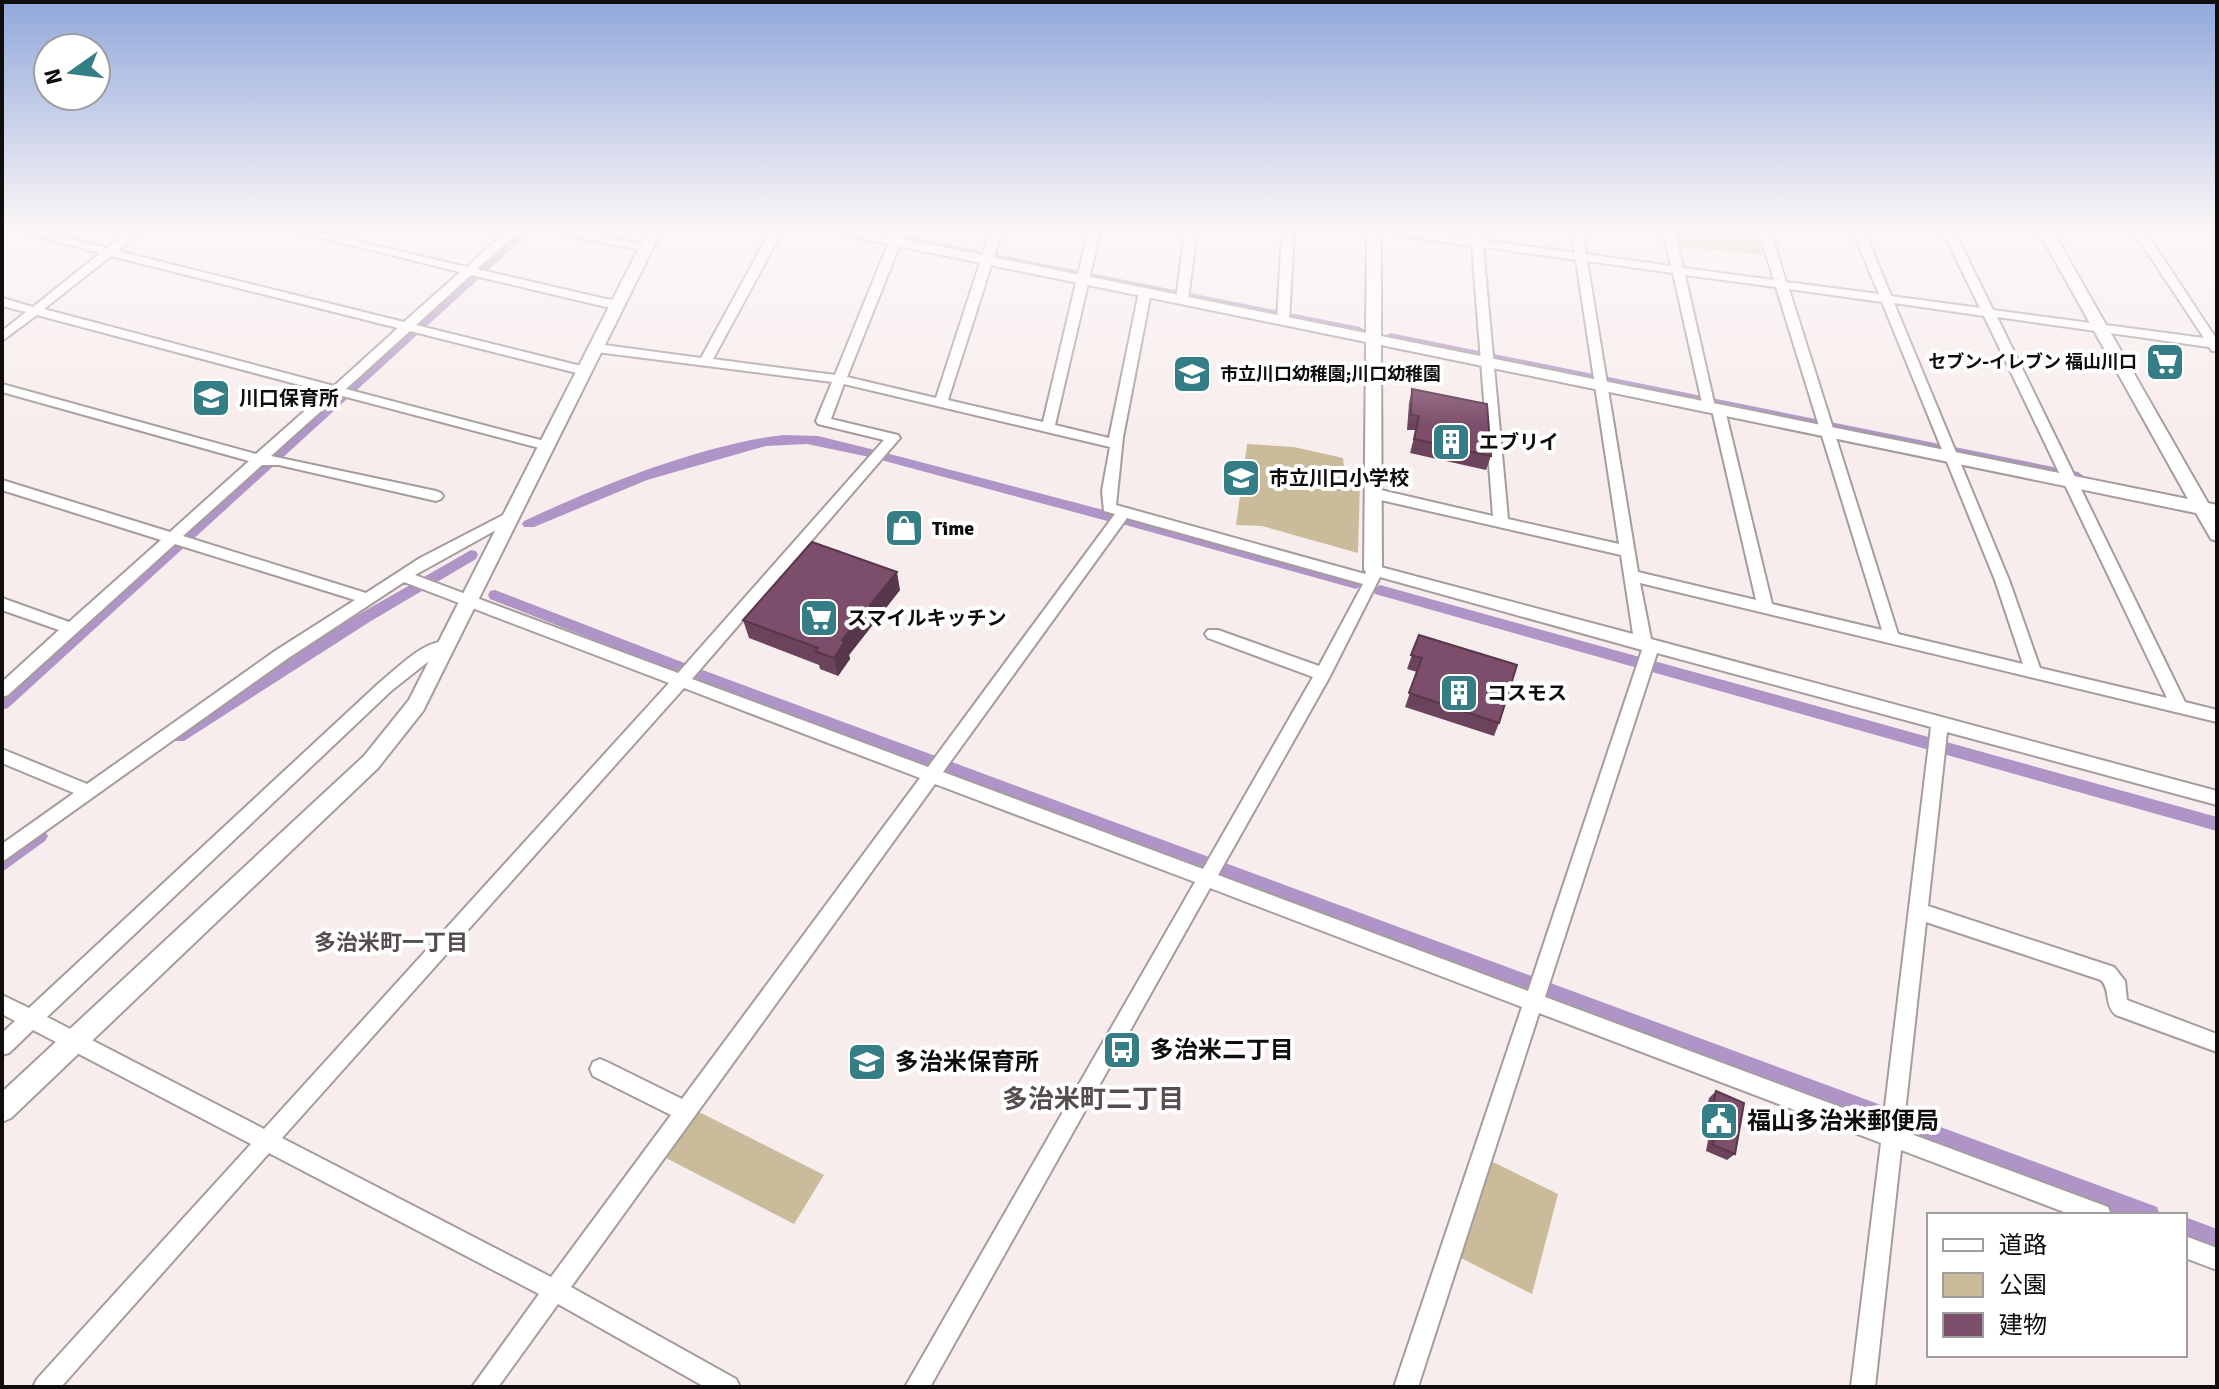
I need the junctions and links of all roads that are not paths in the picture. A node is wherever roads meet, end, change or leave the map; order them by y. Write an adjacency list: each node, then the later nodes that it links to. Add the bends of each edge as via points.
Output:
1 (52, 297): 26 (street)
2 (280, 297): 30 (street)
3 (448, 297): 30 (street)
4 (580, 297): 25 (street)
5 (621, 297): 25 (street)
6 (741, 297): 35 (street)
7 (873, 297): 38 (street)
8 (975, 297): 42 (street)
9 (1080, 297): 44 (street)
10 (1144, 297): 46 (street)
11 (1170, 297): 23 (street)
12 (1284, 297): 28 (street)
13 (1375, 297): 32 (street)
14 (1482, 297): 36 (street)
15 (1587, 297): 39 (street)
16 (1685, 297): 43 (street)
17 (1785, 297): 45 (street)
18 (1877, 297): 22 (street)
19 (1981, 297): 27 (street)
20 (2082, 297): 29 (street)
21 (2183, 297): 33 (street)
22 (1887, 298): 27 (street); 48 (street)
23 (1182, 299): 28 (street)
24 (2, 302): 26 (street)
25 (618, 303): 34 (street)
26 (35, 310): 31 (street); 41 (street)
27 (1988, 312): 29 (street); 50 (street)
28 (1283, 321): 32 (street)
29 (2099, 327): 33 (street); 54 (street)
30 (411, 330): 37 (street); 41 (street)
31 (2, 337)
32 (1375, 339): 36 (street); 52 (street)
33 (2216, 346)
34 (597, 348): 35 (street); 37 (street)
35 (705, 362): 38 (street)
36 (1487, 362): 39 (street); 57 (street)
37 (585, 371): 47 (street)
38 (839, 379): 42 (street); 75 (street, via 823,421 893,438)
39 (1601, 386): 43 (street); 60 (street)
40 (2, 388): 49 (street)
41 (341, 393): 47 (street); 49 (street)
42 (941, 403): 44 (street)
43 (1714, 408): 45 (street); 67 (street)
44 (1048, 428): 46 (street)
45 (1827, 431): 48 (street); 70 (street)
46 (1117, 444): 55 (street, via 1108,505)
47 (547, 446): 56 (street)
48 (1952, 457): 50 (street); 73 (street)
49 (268, 460): 53 (street); 59 (street)
50 (2069, 481): 54 (street); 77 (street)
51 (2, 485): 59 (street)
52 (1372, 493): 57 (street); 61 (street)
53 (436, 496)
54 (2209, 509): 58 (street)
55 (1123, 513): 61 (street); 81 (street)
56 (511, 516): 63 (street, via 425,562); 65 (street)
57 (1501, 522): 60 (street)
58 (2217, 535)
59 (179, 540): 64 (street); 68 (street)
60 (1626, 551): 62 (street)
61 (1372, 576): 71 (street); 74 (street)
62 (1631, 576): 67 (street); 71 (street)
63 (413, 580): 64 (street); 65 (street)
64 (369, 599): 82 (street)
65 (470, 602): 72 (street); 75 (street)
66 (2, 604): 68 (street)
67 (1765, 608): 70 (street)
68 (72, 629): 76 (street)
69 (1213, 634): 74 (street)
70 (1892, 638): 73 (street)
71 (1645, 643): 79 (street); 87 (street, via 1650,650 1646,665)
72 (447, 646): 89 (street, via 428,653 385,687); 90 (street, via 416,705 371,762)
73 (2034, 673): 77 (street)
74 (1323, 674): 85 (street)
75 (686, 675): 81 (street); 97 (street)
76 (2, 691)
77 (2180, 708): 78 (street)
78 (2217, 716)
79 (1940, 723): 83 (street); 86 (street)
80 (2, 756): 82 (street)
81 (936, 769): 85 (street); 95 (street)
82 (87, 791): 84 (street)
83 (2217, 798)
84 (2, 854)
85 (1211, 871): 87 (street); 105 (street)
86 (1917, 911): 91 (street, via 2107,973 2115,981 2123,1009); 96 (street)
87 (1537, 992): 96 (street); 106 (street)
88 (2, 1004): 89 (street)
89 (31, 1019): 90 (street); 92 (street)
90 (76, 1041): 94 (street); 97 (street)
91 (2217, 1043)
92 (2, 1046)
93 (600, 1069): 95 (street)
94 (2, 1109)
95 (686, 1112): 101 (street)
96 (1893, 1126): 98 (street); 107 (street)
97 (268, 1140): 101 (street); 102 (street)
98 (2095, 1213)
99 (2187, 1248): 100 (street)
100 (2217, 1259)
101 (554, 1290): 103 (street); 104 (street)
102 (45, 1387)
103 (484, 1387)
104 (728, 1387)
105 (917, 1387)
106 (1406, 1387)
107 (1863, 1387)

